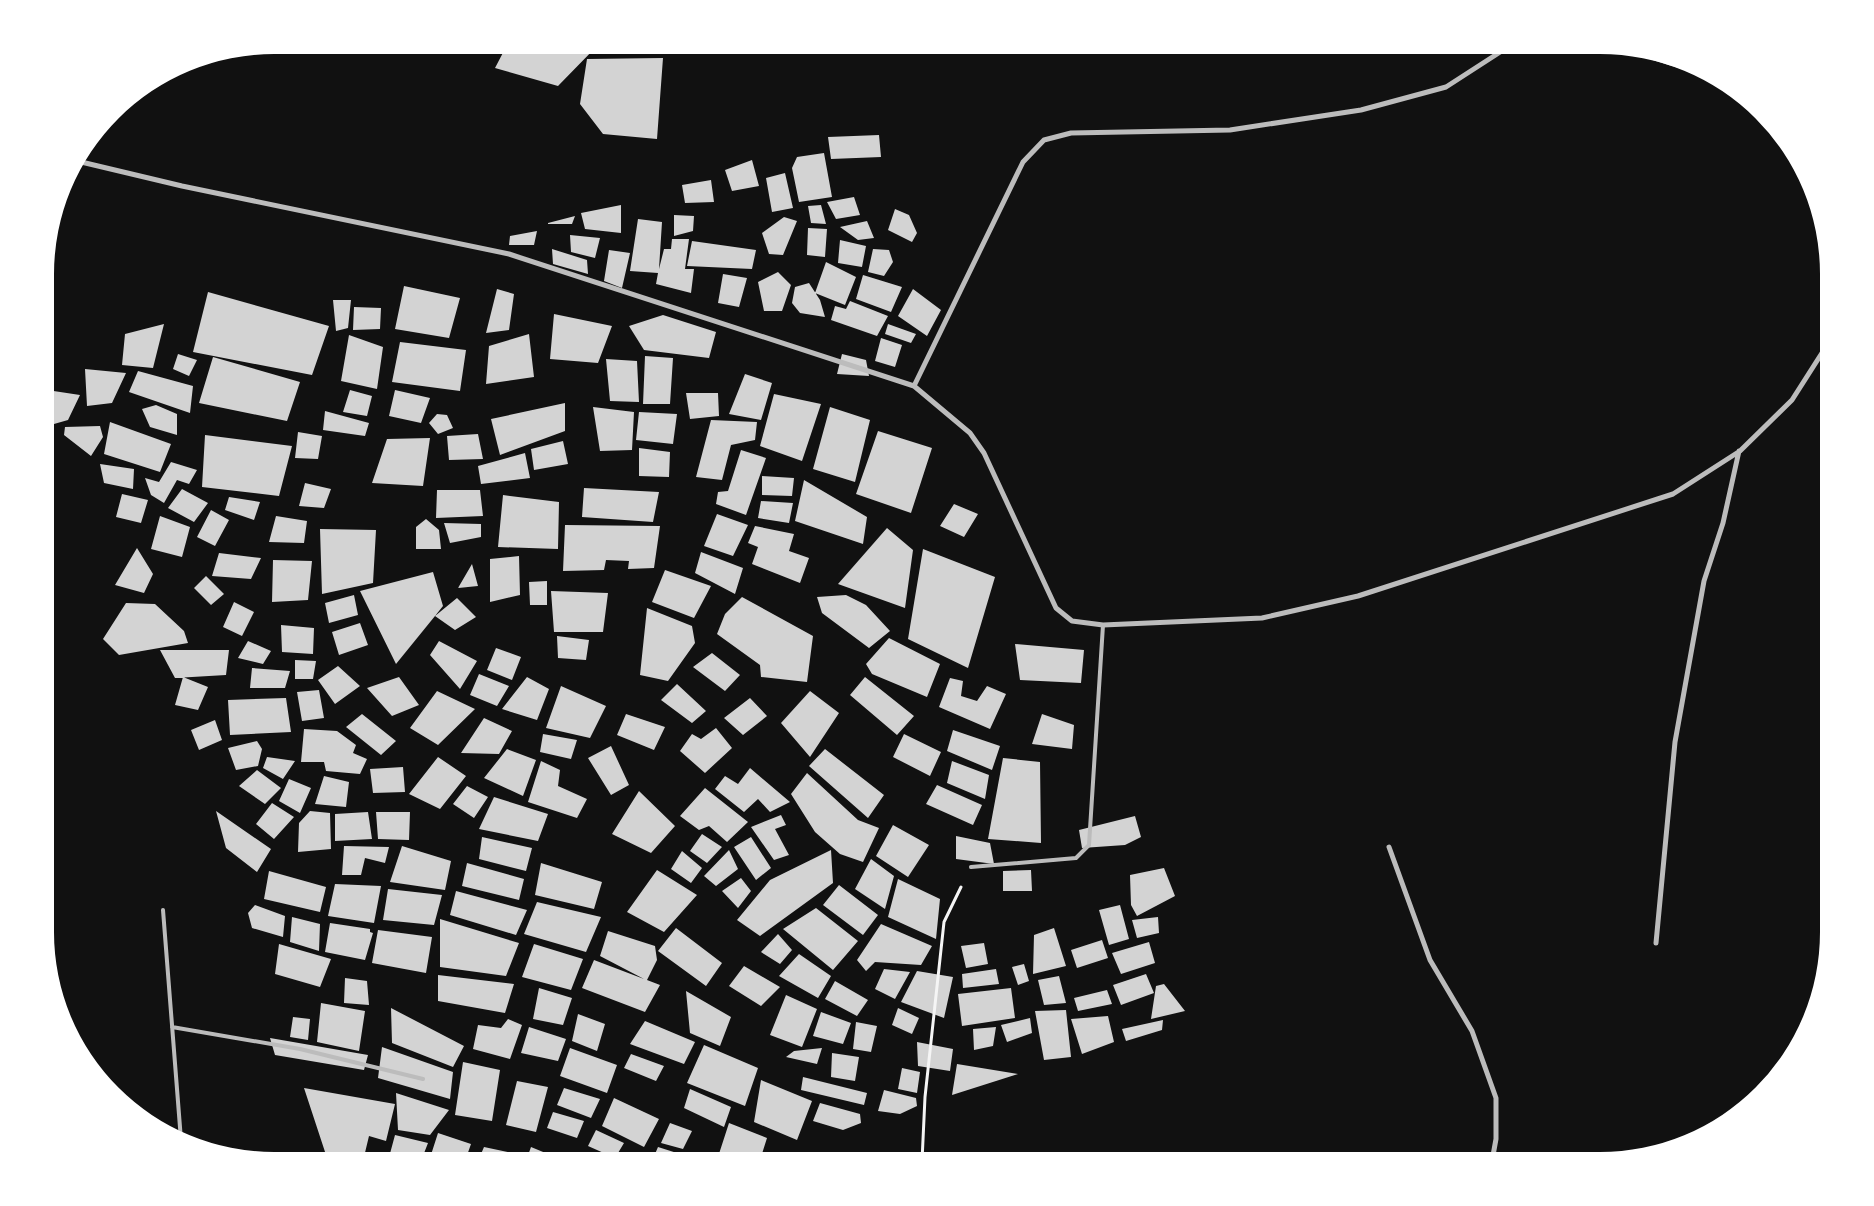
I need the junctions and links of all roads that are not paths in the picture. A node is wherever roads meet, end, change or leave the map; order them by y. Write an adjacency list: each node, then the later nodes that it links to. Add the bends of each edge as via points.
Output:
1 (1497, 54): 4 (street, via 1446,87 1361,110 1230,130 1071,133 1044,140 1024,162)
2 (84, 162): 4 (street, via 509,254)
3 (1820, 355): 5 (street, via 1792,400)
4 (914, 386): 6 (street, via 970,433 984,453 1056,608 1072,620)
5 (1740, 451): 6 (street, via 1673,494 1358,596 1262,618); 10 (street, via 1723,523 1704,581 1675,742)
6 (1103, 625): 8 (lane, via 1089,846 1076,858)
7 (1389, 847): 14 (street, via 1430,960 1472,1031 1496,1098)
8 (972, 867)
9 (163, 910): 11 (lane)
10 (1656, 943)
11 (172, 1027): 12 (lane, via 300,1049); 13 (lane)
12 (423, 1079)
13 (180, 1132)
14 (1494, 1152)

